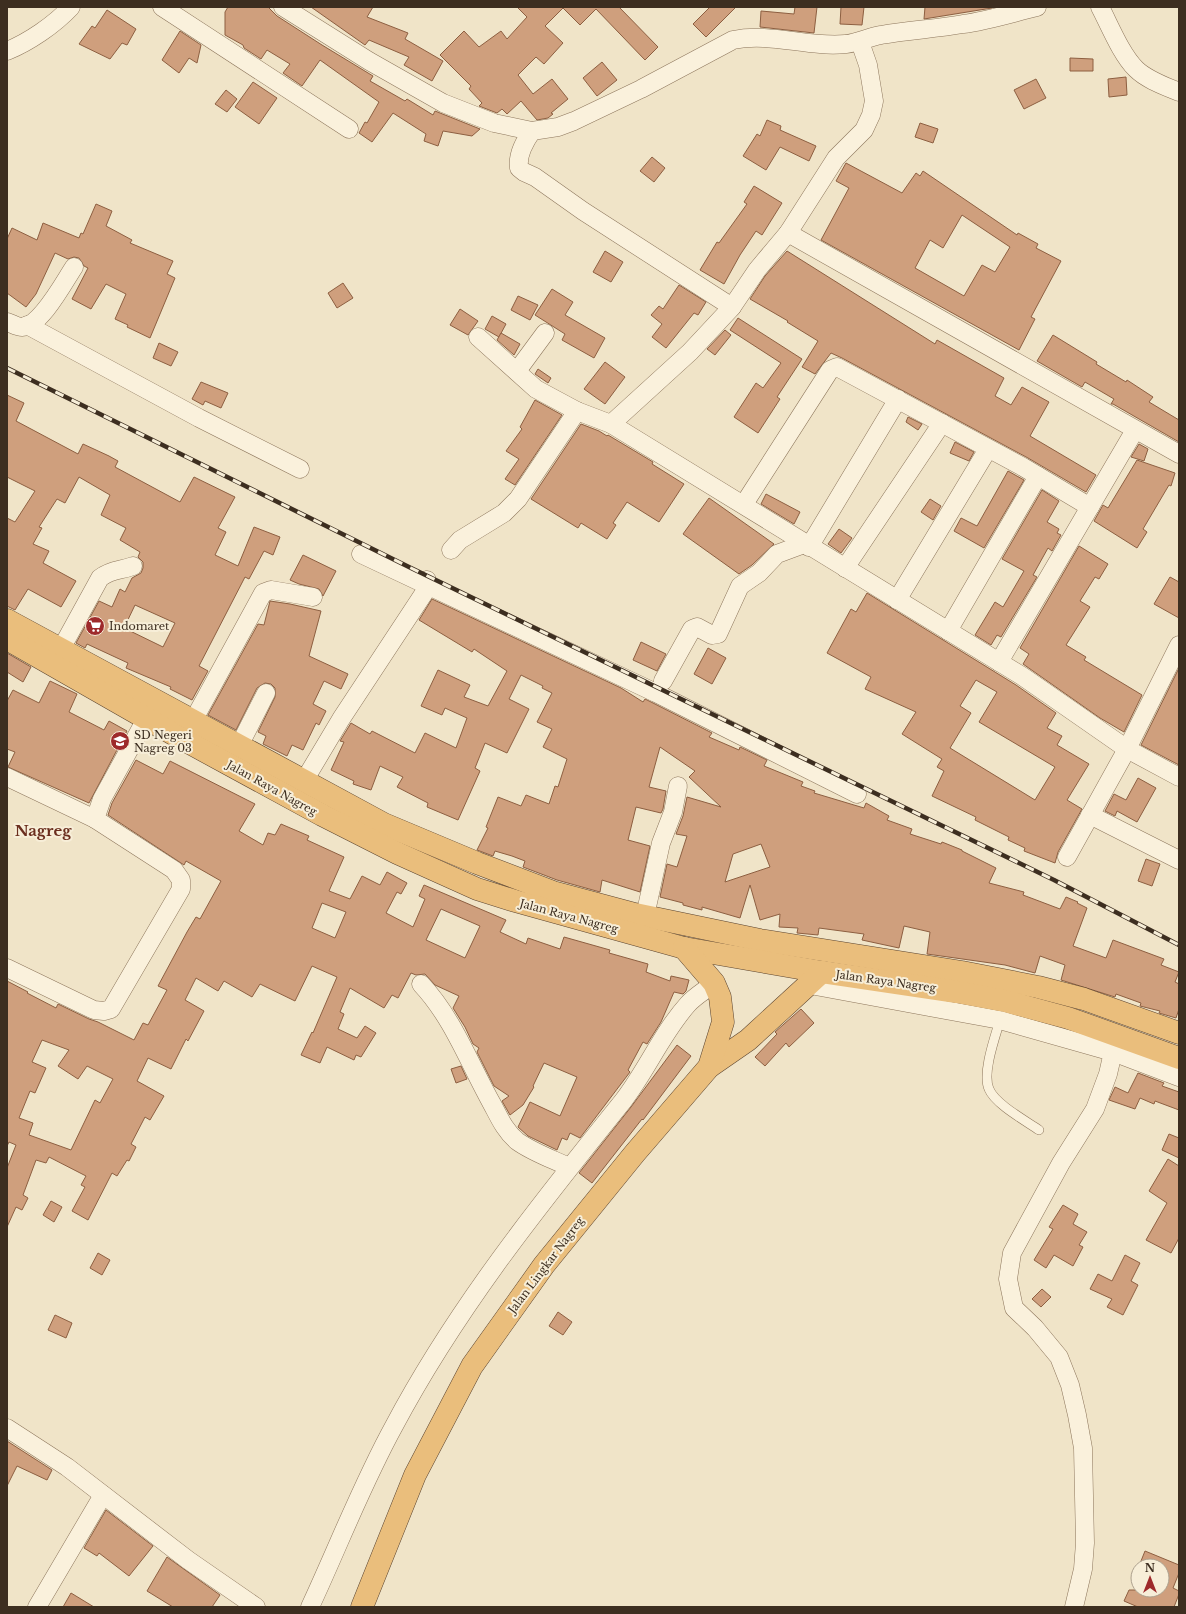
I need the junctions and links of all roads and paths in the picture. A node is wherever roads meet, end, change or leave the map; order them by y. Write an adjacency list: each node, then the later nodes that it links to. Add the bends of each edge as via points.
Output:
1 (71, 7): 7 (street, via 21,46)
2 (162, 7): 9 (street)
3 (283, 7): 10 (street, via 368,61 443,103 494,123)
4 (1037, 7): 6 (street, via 964,24 879,35)
5 (1100, 7): 8 (street, via 1136,69)
6 (860, 42): 10 (street, via 828,45 766,37 733,40 641,89 574,120 558,127); 11 (street, via 872,83 874,101 871,115 864,130 836,158)
7 (7, 51)
8 (1179, 92)
9 (348, 129)
10 (532, 130): 13 (street, via 522,149 518,161 519,168 535,176 583,211)
11 (788, 233): 13 (street); 23 (street)
12 (74, 267): 15 (street, via 44,311)
13 (732, 307): 22 (street, via 690,352)
14 (7, 322): 15 (street, via 21,327)
15 (27, 325): 26 (street, via 199,418)
16 (545, 333): 18 (street)
17 (478, 337): 18 (street)
18 (517, 371): 20 (street, via 536,389)
19 (898, 399): 21 (street); 28 (street, via 841,367 833,367); 30 (street)
20 (577, 411): 22 (street); 31 (street, via 518,499 504,513 460,540)
21 (942, 423): 24 (street); 34 (street)
22 (611, 424): 28 (street)
23 (1135, 430): 25 (street); 29 (street)
24 (988, 449): 27 (street); 37 (street)
25 (1179, 454)
26 (300, 469)
27 (1038, 476): 29 (street); 39 (street)
28 (744, 504): 30 (street)
29 (1090, 507): 43 (street)
30 (807, 545): 34 (street); 44 (street, via 777,554 759,573 740,586 718,634 712,635 697,627 692,629)
31 (451, 550)
32 (361, 554): 35 (street)
33 (133, 566): 42 (street, via 120,571 110,571 100,578)
34 (845, 568): 37 (street)
35 (427, 584): 44 (street, via 517,627); 52 (street)
36 (313, 597): 47 (street, via 270,590 263,593)
37 (897, 600): 39 (street)
38 (7, 620): 42 (highway, Jalan Raya Nagreg)
39 (948, 631): 43 (street)
40 (7, 639): 46 (highway, Jalan Raya Nagreg)
41 (1179, 645): 49 (street)
42 (61, 649): 47 (highway, Jalan Raya Nagreg)
43 (999, 662): 49 (street)
44 (658, 688): 54 (street)
45 (266, 693): 48 (street)
46 (146, 719): 56 (street, via 102,799); 60 (highway, Jalan Raya Nagreg, via 322,815 477,889)
47 (192, 721): 48 (highway, Jalan Raya Nagreg)
48 (239, 746): 52 (highway, Jalan Raya Nagreg)
49 (1127, 749): 51 (street); 55 (street)
50 (7, 777): 56 (street)
51 (1179, 777)
52 (304, 781): 59 (highway, Jalan Raya Nagreg, via 384,824 476,863 553,892)
53 (678, 786): 59 (street, via 673,812 661,843)
54 (857, 794)
55 (1090, 815): 57 (street); 58 (street)
56 (94, 819): 61 (street, via 174,870 181,880 181,889 112,1009 94,1010)
57 (1067, 857)
58 (1179, 860)
59 (645, 916): 66 (highway, Jalan Raya Nagreg, via 760,940 955,970 1038,987 1084,999)
60 (684, 948): 62 (highway, Jalan Raya Nagreg); 63 (highway, Jalan Lingkar Nagreg)
61 (7, 968)
62 (816, 979): 65 (street); 68 (highway, Jalan Raya Nagreg, via 957,992 1005,1001 1068,1018); 69 (highway, via 748,1040)
63 (714, 983): 69 (highway, Jalan Lingkar Nagreg, via 720,997 723,1022); 72 (street, via 689,1003 673,1023 625,1098)
64 (421, 984): 72 (street, via 436,1000 504,1128 517,1141)
65 (1000, 1020): 67 (street); 71 (lane, via 986,1077 989,1090 998,1101)
66 (1179, 1033)
67 (1112, 1052): 70 (street); 79 (street, via 1108,1074 1095,1109 1061,1163 1012,1253 1008,1279 1014,1308 1059,1358 1070,1385 1077,1415 1083,1448 1085,1543 1083,1568)
68 (1179, 1058)
69 (709, 1067): 78 (highway, Jalan Lingkar Nagreg, via 544,1264 472,1366 415,1475)
70 (1179, 1077)
71 (1039, 1130)
72 (569, 1167): 77 (street, via 498,1263 429,1366 368,1477)
73 (7, 1428): 74 (street, via 67,1467)
74 (103, 1495): 75 (street); 76 (street, via 188,1560)
75 (37, 1607)
76 (256, 1607)
77 (310, 1607)
78 (362, 1607)
79 (1074, 1607)

